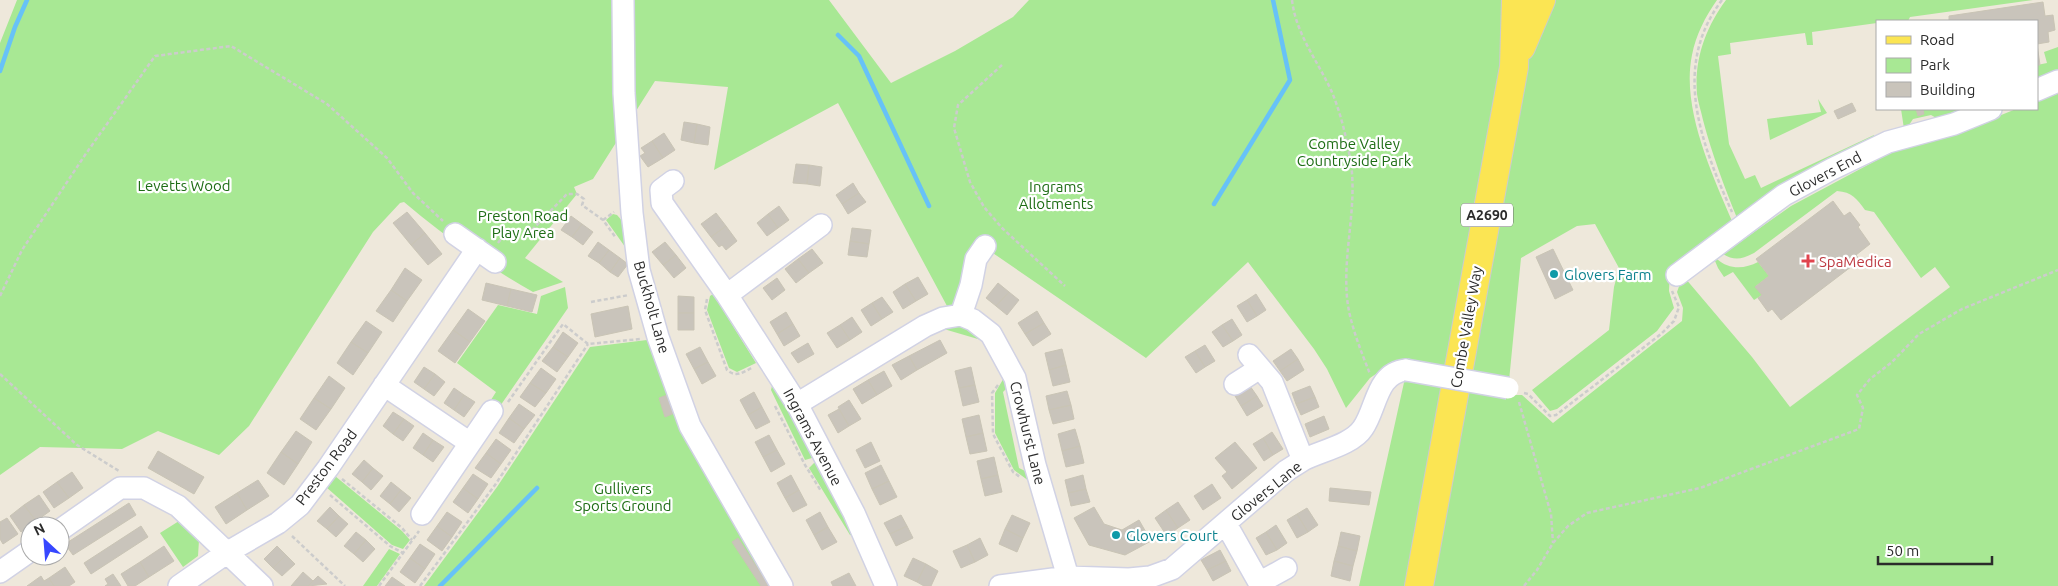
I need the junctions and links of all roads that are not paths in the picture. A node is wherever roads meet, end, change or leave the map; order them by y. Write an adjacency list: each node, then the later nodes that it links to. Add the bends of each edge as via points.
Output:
1 (623, 0): 34 (street, Buckholt Lane, via 624,93 639,270 658,337 690,426)
2 (1516, 0): 4 (main road, Combe Valley Way / A2690)
3 (1541, 0): 4 (main road, Combe Valley Way / A2690)
4 (1514, 67): 37 (main road, Combe Valley Way / A2690)
5 (2058, 81): 6 (street)
6 (2038, 90)
7 (1989, 110): 12 (street, Glovers End, via 1954,124 1888,142 1832,169 1784,195)
8 (673, 181): 13 (street, Ingrams Avenue, via 661,190 662,203)
9 (821, 225): 13 (street)
10 (454, 234): 16 (street, Preston Road, via 486,256)
11 (986, 246): 14 (street, via 976,259)
12 (1676, 275)
13 (723, 289): 18 (street, Ingrams Avenue)
14 (961, 315): 18 (street, via 925,326); 29 (street, Crowhurst Lane, via 991,334 1014,378)
15 (1236, 384): 21 (street, via 1254,361 1272,382)
16 (384, 385): 20 (street); 25 (street, Preston Road, via 300,505 278,523)
17 (1508, 388): 21 (street, Glovers Lane, bridge, via 1397,371 1378,391 1364,428 1354,438)
18 (797, 404): 35 (street, Ingrams Avenue, via 854,514)
19 (492, 411): 20 (street)
20 (470, 443): 22 (street)
21 (1303, 460): 24 (street, Glovers Lane)
22 (432, 505)
23 (70, 523): 25 (street, via 120,488 144,488 178,506)
24 (1226, 524): 30 (street, Glovers Lane, via 1172,569); 31 (street)
25 (228, 552): 32 (street, Preston Road); 33 (street)
26 (20, 558): 28 (street)
27 (1286, 568): 31 (street)
28 (0, 572)
29 (1068, 577): 30 (street, Glovers Lane); 36 (street, Glovers Lane)
30 (1129, 583)
31 (1260, 585)
32 (179, 586)
33 (262, 586)
34 (782, 586)
35 (886, 586)
36 (1000, 586)
37 (1419, 586)

